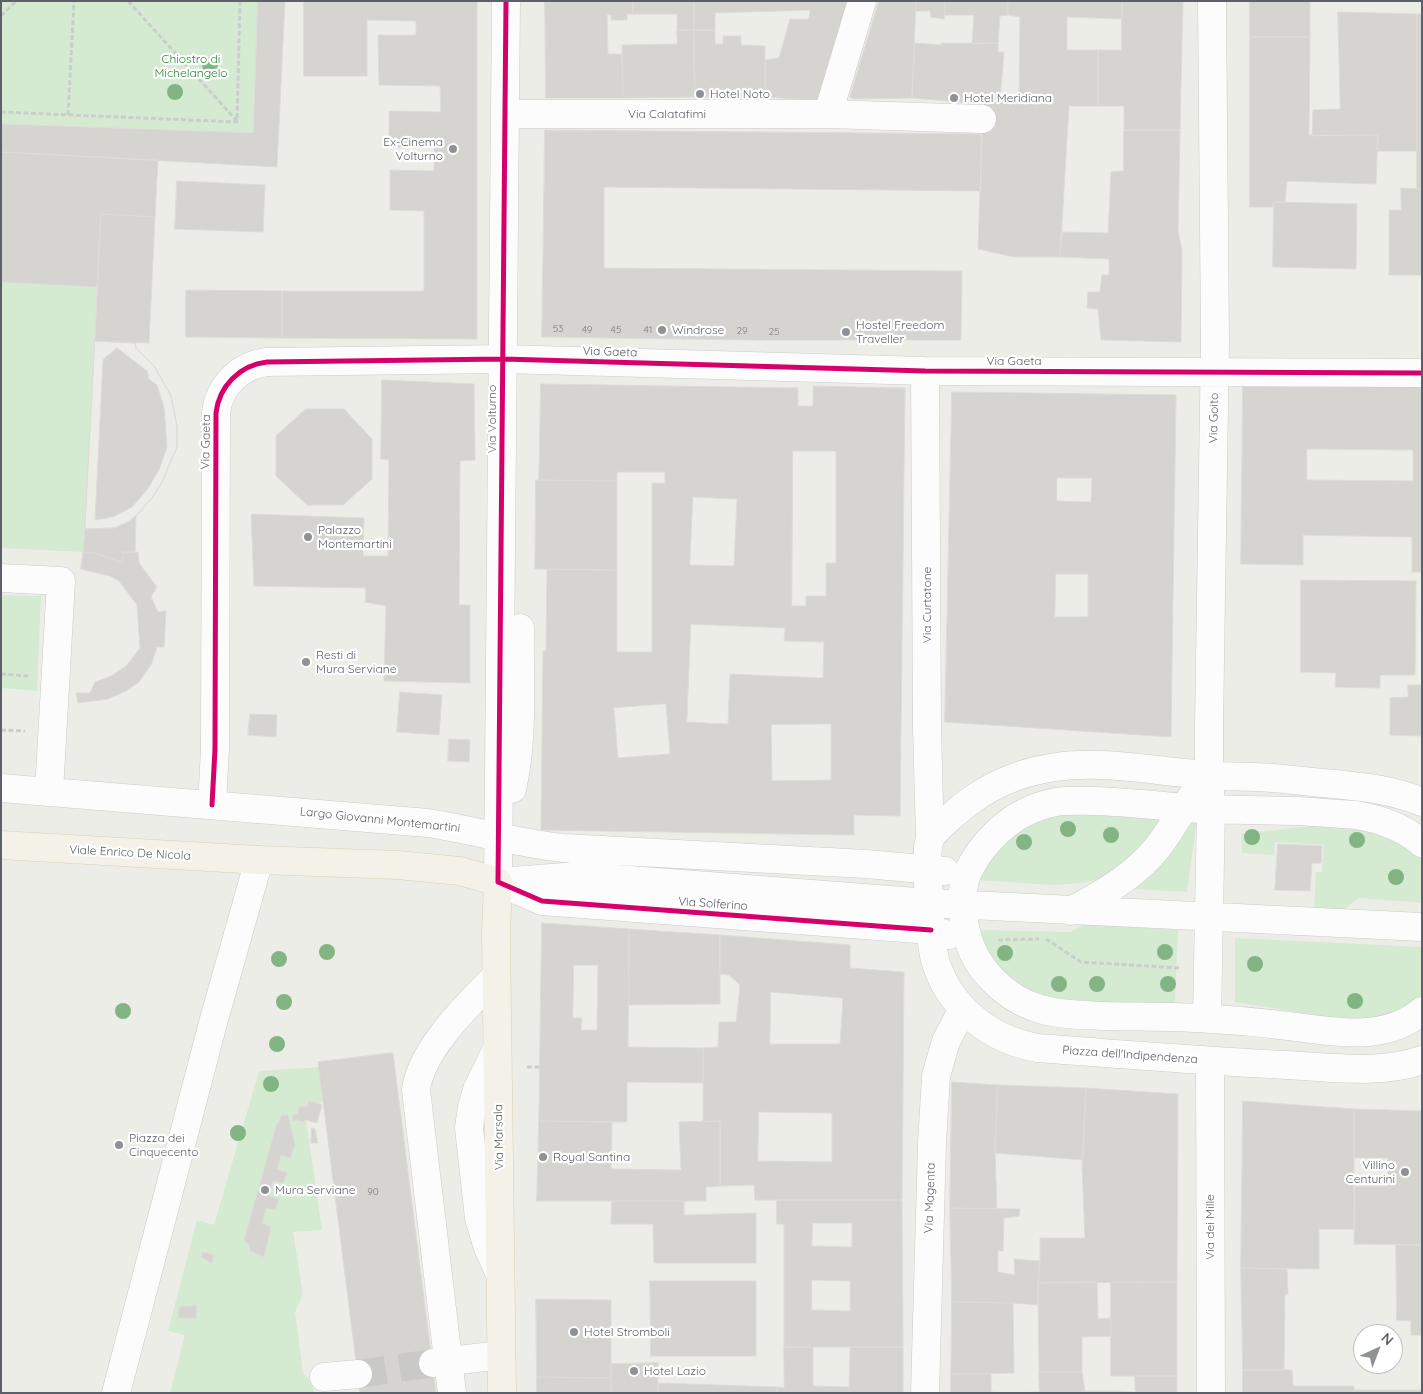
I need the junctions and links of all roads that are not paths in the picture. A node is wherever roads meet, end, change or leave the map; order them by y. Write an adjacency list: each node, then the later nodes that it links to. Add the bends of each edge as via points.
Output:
1 (506, 1): 5 (street, Via Volturno)
2 (523, 1): 5 (street, Via Volturno)
3 (862, 1): 6 (street)
4 (1212, 1): 10 (street, Via Goito)
5 (513, 114): 6 (street, Via Calatafimi); 8 (street, Via Volturno)
6 (828, 114): 7 (street, Via Calatafimi)
7 (982, 119)
8 (512, 359): 9 (street, Via Gaeta); 17 (street, Via Gaeta, via 259,363 240,372 222,391 216,413); 20 (street, Via Volturno, via 498,798)
9 (925, 371): 10 (street, Via Gaeta); 21 (street, Via Curtatone)
10 (1215, 371): 11 (street, Via Gaeta); 13 (street, Via Goito)
11 (1422, 373)
12 (1, 578): 15 (street, via 61,582)
13 (1209, 776): 16 (street, via 1361,786 1392,791); 18 (street); 19 (street); 21 (street, via 1088,765 1056,767 1000,783 972,799)
14 (1, 788): 15 (street)
15 (49, 792): 17 (street)
16 (1422, 802)
17 (212, 805): 20 (street, Largo Giovanni Montemartini, via 428,823)
18 (1183, 808): 19 (street); 26 (street, via 1080,801 1045,804 1025,812 994,835); 31 (street, via 1167,836 1141,866)
19 (1211, 809): 22 (street, via 1356,815 1393,824); 32 (street)
20 (500, 837): 25 (street, via 563,848); 27 (street, Via Solferino); 28 (street)
21 (930, 839): 25 (street, Piazza dell'Indipendenza)
22 (1422, 843)
23 (1, 845): 24 (main road, Viale Enrico De Nicola)
24 (259, 860): 28 (main road, via 441,869); 46 (street)
25 (927, 869): 26 (street); 29 (street, Piazza dell'Indipendenza)
26 (966, 873): 30 (street)
27 (578, 876): 28 (street, Via Solferino); 29 (street, Via Solferino)
28 (498, 882): 34 (street, Via Solferino, via 542,901); 36 (main road, Via Marsala)
29 (929, 903): 30 (street); 34 (street, Piazza dell'Indipendenza)
30 (962, 904): 31 (street); 35 (street)
31 (1071, 911): 32 (street)
32 (1209, 918): 33 (street); 39 (street)
33 (1422, 927)
34 (930, 930): 35 (street, Via Solferino); 37 (street, Piazza dell'Indipendenza, via 938,970)
35 (968, 941): 39 (street, via 978,962 994,981 1033,1007 1080,1015)
36 (496, 976): 42 (main road, Via Marsala); 43 (street, via 435,1046 417,1081)
37 (963, 1009): 41 (street, Piazza dell'Indipendenza, via 997,1035 1030,1047); 49 (street, Via Magenta, via 943,1049 936,1076)
38 (1422, 1011): 39 (street, via 1398,1025 1357,1033)
39 (1207, 1018)
40 (1422, 1060): 41 (street, Piazza dell'Indipendenza, via 1368,1068)
41 (1210, 1061): 50 (street, Via dei Mille)
42 (501, 1355): 43 (street); 48 (main road, Via Marsala)
43 (440, 1362): 47 (street)
44 (358, 1374): 45 (street)
45 (324, 1377)
46 (116, 1393)
47 (452, 1393)
48 (502, 1393)
49 (925, 1393)
50 (1211, 1393)

